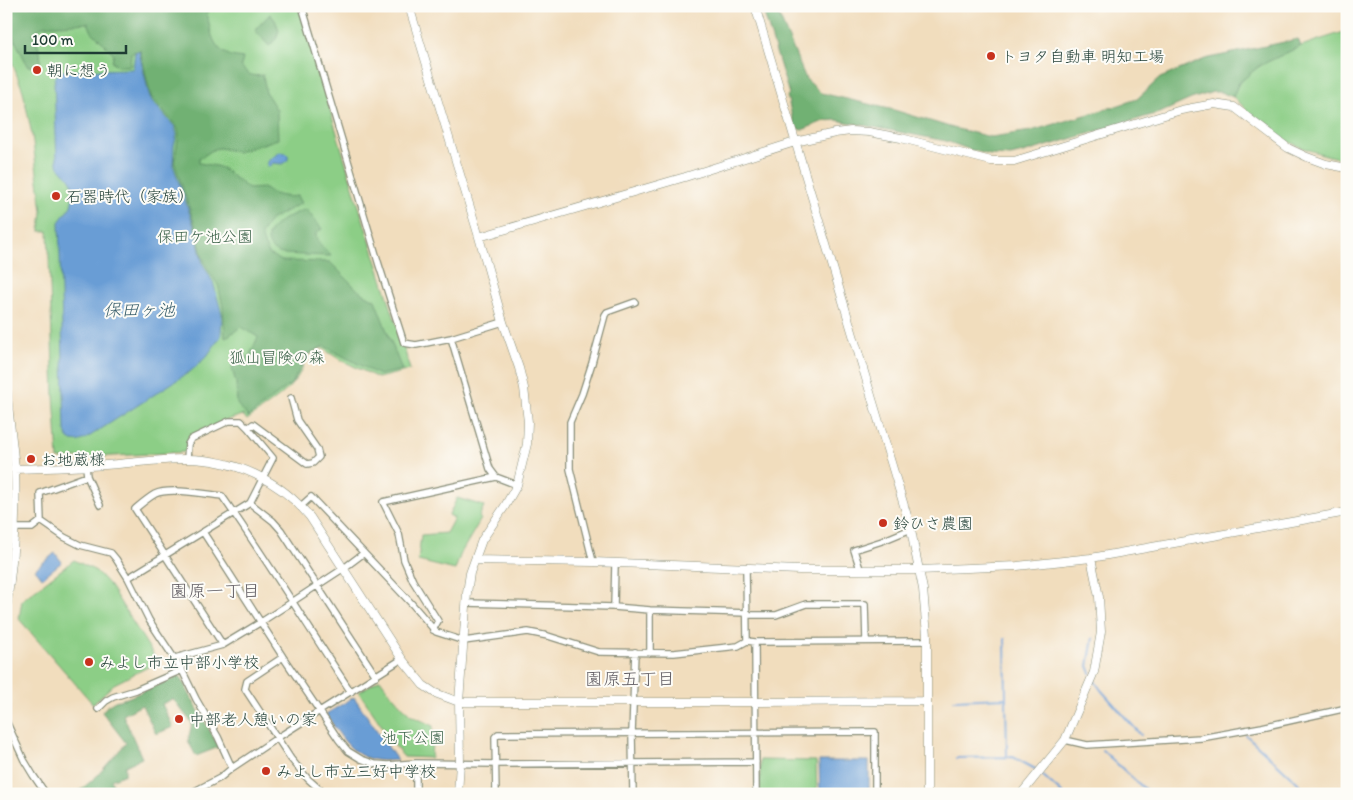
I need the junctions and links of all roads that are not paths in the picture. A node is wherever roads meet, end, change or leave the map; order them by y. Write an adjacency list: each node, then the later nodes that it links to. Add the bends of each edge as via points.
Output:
1 (302, 6): 9 (street, via 404,343 416,345)
2 (409, 6): 6 (street)
3 (755, 6): 4 (street)
4 (795, 142): 5 (street, via 835,133 868,132 992,161 1014,161 1182,110 1214,104 1234,107 1288,148 1326,164); 6 (street); 27 (street)
5 (1347, 168)
6 (480, 237): 8 (street)
7 (635, 302): 33 (street, via 605,315 586,382 570,422 570,470)
8 (503, 322): 9 (street); 19 (street, via 522,381 528,414 527,444)
9 (451, 338): 17 (street, via 490,469)
10 (6, 382): 15 (street)
11 (291, 398): 12 (street, via 297,420 317,449 319,457 313,463 307,464 297,458 253,424)
12 (248, 428): 13 (street, via 241,421 230,422 191,438); 18 (street, via 273,458)
13 (187, 459): 14 (street); 18 (street, via 218,462)
14 (86, 466): 15 (street); 16 (street)
15 (10, 469): 26 (street)
16 (86, 476): 21 (street); 25 (street, via 40,493)
17 (496, 477): 19 (street); 48 (street, via 383,502 399,534 406,568 438,622)
18 (263, 478): 20 (street); 22 (street)
19 (517, 484): 32 (street, via 482,540)
20 (250, 502): 23 (street); 40 (street, via 281,530)
21 (100, 505)
22 (301, 506): 29 (street, via 311,497); 35 (street)
23 (234, 512): 28 (street); 30 (street, via 222,496 186,491 156,494 135,509); 41 (street)
24 (1347, 512): 31 (street)
25 (41, 521): 26 (street, via 32,528); 39 (street, via 80,545 111,554)
26 (16, 528): 44 (street)
27 (911, 529): 37 (street, via 854,550); 38 (street)
28 (203, 532): 30 (street); 47 (street)
29 (364, 553): 35 (street); 48 (street)
30 (165, 556): 39 (street); 54 (street)
31 (1091, 558): 38 (street, via 1017,566); 74 (street, via 1099,597 1101,632 1094,672)
32 (475, 560): 33 (street); 42 (street)
33 (593, 562): 34 (street)
34 (616, 564): 36 (street); 43 (street)
35 (344, 568): 40 (street); 59 (street)
36 (746, 568): 37 (street); 46 (street)
37 (860, 570): 38 (street)
38 (919, 570): 52 (street)
39 (128, 578): 58 (street, via 149,620)
40 (317, 585): 41 (street); 61 (street)
41 (292, 602): 47 (street); 62 (street)
42 (466, 603): 43 (street); 49 (street)
43 (614, 607): 45 (street)
44 (6, 610)
45 (650, 610): 46 (street); 56 (street)
46 (748, 614): 50 (street); 51 (street, via 776,615 806,604 865,604)
47 (261, 622): 54 (street); 57 (street)
48 (433, 630): 49 (street)
49 (464, 641): 55 (street, via 528,632 599,652); 64 (street)
50 (747, 641): 53 (street); 56 (street, via 738,646)
51 (866, 641): 52 (street); 53 (street)
52 (927, 641): 63 (street)
53 (755, 642): 66 (street)
54 (223, 645): 58 (street)
55 (635, 652): 56 (street); 65 (street)
56 (650, 653)
57 (282, 657): 69 (street); 73 (street, via 247,681 245,686)
58 (175, 658): 60 (street)
59 (402, 659): 61 (street); 64 (street, via 423,684 435,693)
60 (182, 670): 68 (street, via 113,697); 80 (street)
61 (376, 676): 62 (street)
62 (351, 692): 69 (street)
63 (926, 700): 66 (street); 90 (street)
64 (459, 702): 65 (street); 77 (street)
65 (634, 702): 66 (street); 71 (street)
66 (756, 702): 72 (street)
67 (1347, 708): 74 (street, via 1202,738 1087,745)
68 (98, 709)
69 (320, 711): 73 (street); 76 (street, via 348,751 361,759 388,765)
70 (6, 720): 81 (street, via 24,760)
71 (632, 733): 72 (street); 78 (street, via 498,734 495,737); 79 (street)
72 (756, 733): 75 (street); 89 (street, via 875,732)
73 (277, 738): 80 (street); 83 (street, via 308,779)
74 (1065, 740): 91 (street)
75 (756, 762): 79 (street); 88 (street)
76 (416, 763): 77 (street); 84 (street)
77 (460, 763): 78 (street); 85 (street)
78 (496, 764): 79 (street); 86 (street)
79 (632, 764): 87 (street)
80 (232, 768): 82 (street)
81 (46, 794)
82 (189, 794)
83 (325, 794)
84 (416, 794)
85 (458, 794)
86 (496, 794)
87 (633, 794)
88 (756, 794)
89 (875, 794)
90 (927, 794)
91 (1021, 794)

